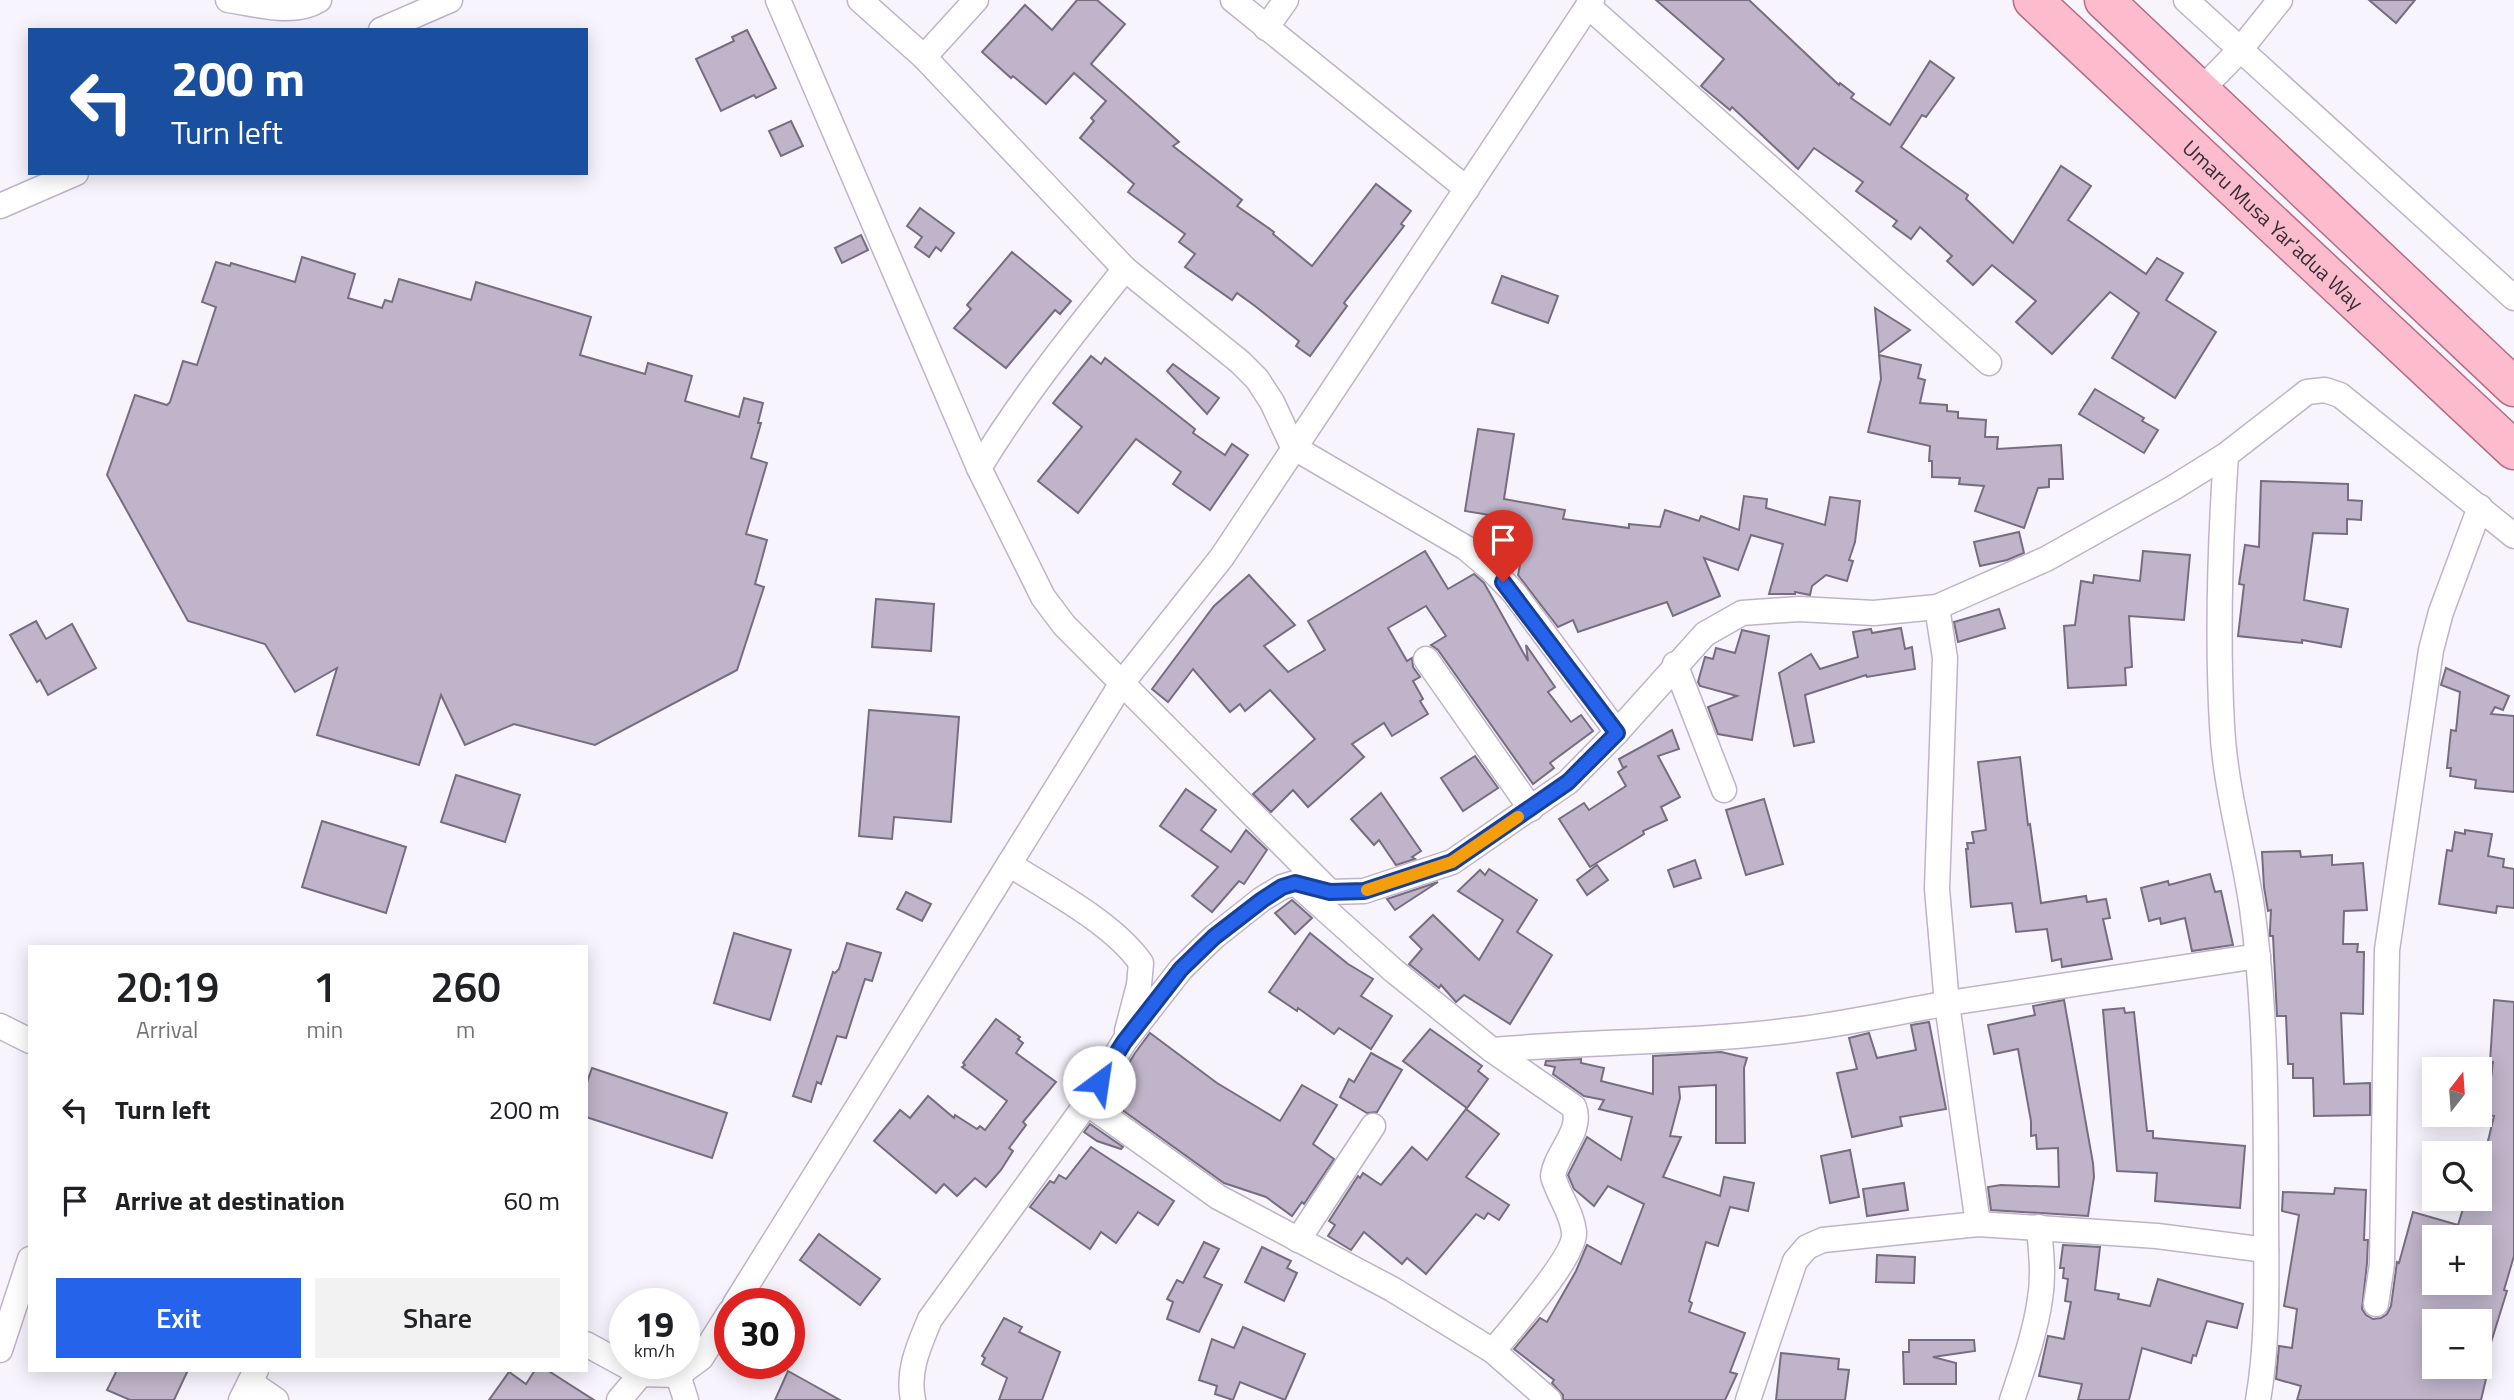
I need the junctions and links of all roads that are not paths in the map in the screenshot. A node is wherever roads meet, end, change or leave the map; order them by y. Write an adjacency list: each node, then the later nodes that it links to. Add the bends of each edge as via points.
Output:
1 (228, 0): 2 (street, via 284,8)
2 (319, 0)
3 (450, 0): 14 (street)
4 (778, 0): 29 (street)
5 (860, 0): 17 (street)
6 (976, 0): 17 (street)
7 (1233, 0): 15 (street)
8 (1286, 0): 15 (street)
9 (2033, 0): 27 (main road, Umaru Musa Yar'adua Way)
10 (2104, 0): 18 (main road)
11 (2186, 0): 16 (street)
12 (2280, 0): 16 (street)
13 (1590, 3): 20 (street); 24 (street)
14 (390, 17)
15 (1266, 29): 20 (street)
16 (2240, 50): 18 (street); 23 (street)
17 (924, 57): 22 (street)
18 (2201, 90): 25 (main road)
19 (71, 175): 21 (street)
20 (1467, 189): 26 (street)
21 (0, 206)
22 (1125, 269): 26 (street, via 1240,362 1272,402); 29 (street, via 1047,366)
23 (2514, 298)
24 (1989, 363)
25 (2514, 387)
26 (1293, 447): 35 (street, via 1222,557); 36 (street, via 1466,548 1492,570)
27 (2514, 450)
28 (2226, 455): 30 (street, via 2307,392 2325,390 2340,395); 32 (street, via 2046,559); 42 (street, via 2221,537 2222,726)
29 (979, 468): 35 (street, via 1043,597)
30 (2480, 507): 31 (street); 56 (street, via 2431,650 2387,950 2382,1264)
31 (2514, 536)
32 (1937, 607): 34 (street, via 1874,613 1742,612 1705,634); 43 (street, via 1945,658 1937,889)
33 (1426, 659): 38 (street)
34 (1675, 664): 36 (street); 37 (street)
35 (1122, 683): 39 (street); 41 (street)
36 (1617, 733): 38 (street, via 1568,782)
37 (1724, 790)
38 (1531, 808): 41 (street, via 1452,862 1364,891)
39 (1009, 864): 46 (street, via 1111,931 1141,963); 55 (street)
40 (1295, 883): 41 (street); 46 (street, via 1262,900 1214,937 1181,969); 47 (street)
41 (1330, 892)
42 (2258, 956): 43 (street); 53 (street, via 2266,1097)
43 (1947, 1004): 47 (street, via 1790,1031); 50 (street)
44 (0, 1026): 45 (street)
45 (28, 1040)
46 (1124, 1042): 48 (street)
47 (1492, 1050): 60 (street, via 1569,1101 1577,1116 1553,1177 1575,1237 1546,1286)
48 (1087, 1103): 52 (street, via 1218,1197); 69 (street, via 930,1319 915,1356)
49 (1373, 1126): 52 (street)
50 (1978, 1224): 51 (street); 71 (street, via 1823,1240 1807,1247 1795,1261)
51 (2039, 1227): 53 (street); 72 (street, via 2040,1298)
52 (1298, 1240): 60 (street, via 1392,1289)
53 (2266, 1250): 73 (street)
54 (28, 1265): 59 (street)
55 (745, 1288)
56 (2376, 1304)
57 (714, 1337): 62 (street)
58 (588, 1345): 61 (street)
59 (0, 1350)
60 (1493, 1352): 70 (street)
61 (609, 1357)
62 (700, 1359)
63 (636, 1379): 67 (street)
64 (679, 1379): 68 (street)
65 (249, 1384): 66 (street)
66 (276, 1400)
67 (619, 1400)
68 (686, 1400)
69 (914, 1400)
70 (1549, 1400)
71 (1748, 1400)
72 (2012, 1400)
73 (2258, 1400)

